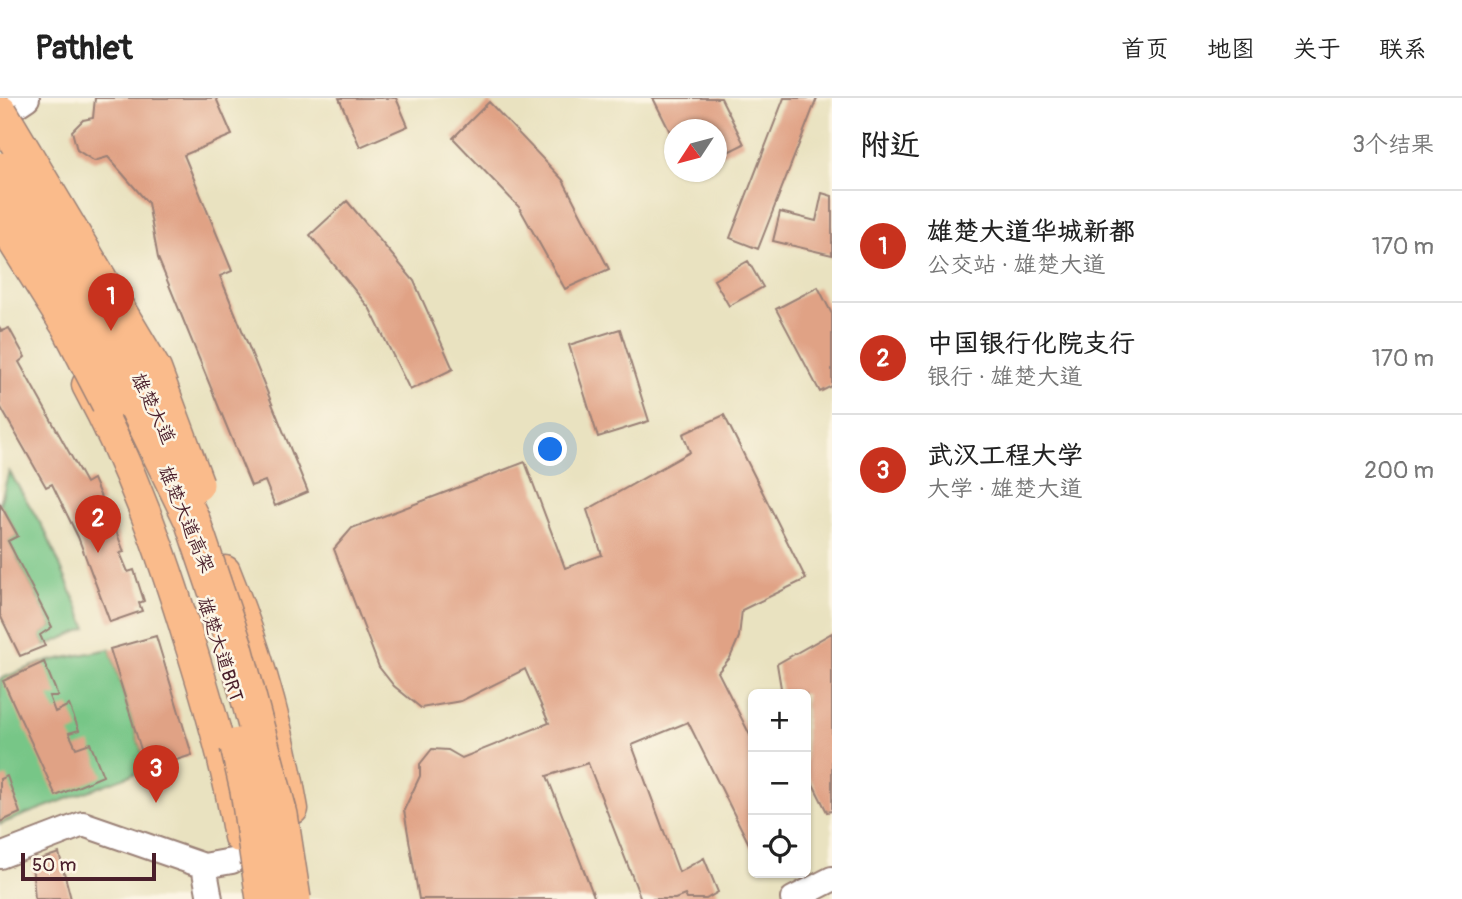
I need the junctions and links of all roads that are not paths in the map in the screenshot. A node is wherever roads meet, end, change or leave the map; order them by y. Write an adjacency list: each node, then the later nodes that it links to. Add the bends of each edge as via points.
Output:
1 (27, 98): 2 (street)
2 (0, 114): 8 (highway, bridge, via 154,371 194,478)
3 (0, 142): 14 (main road, 雄楚大道, via 108,316 145,387 242,612 284,762)
4 (0, 170): 8 (highway, 雄楚大道高架, bridge, via 93,316 192,520)
5 (0, 194): 10 (street, 雄楚大道BRT, via 79,319 145,445 222,640)
6 (0, 216): 15 (highway, 雄楚大道高架, bridge, via 69,326 175,542 221,679 248,790)
7 (0, 237): 15 (main road, via 111,429 162,553 209,707)
8 (234, 644): 14 (highway, 雄楚大道高架, bridge)
9 (0, 856): 12 (street, via 83,824)
10 (274, 857): 14 (main road, via 294,864); 15 (main road, via 264,858 251,873); 17 (street, 雄楚大道BRT)
11 (232, 861): 12 (street)
12 (204, 866): 16 (street)
13 (832, 879): 18 (street)
14 (302, 894)
15 (254, 897)
16 (210, 899)
17 (279, 899)
18 (793, 899)

